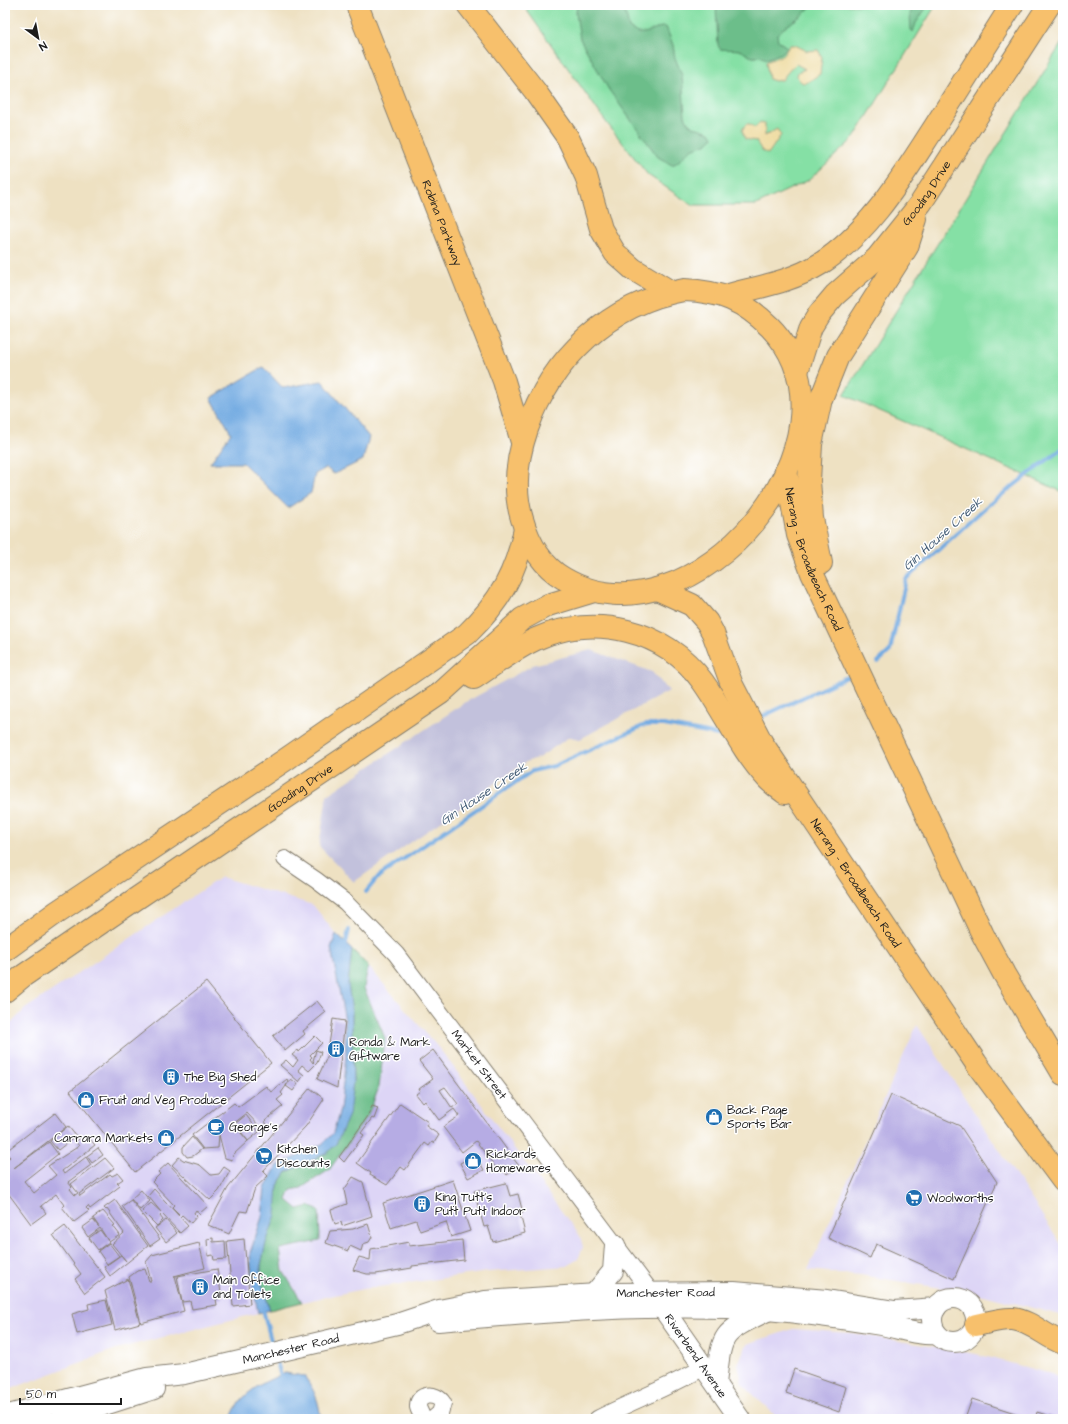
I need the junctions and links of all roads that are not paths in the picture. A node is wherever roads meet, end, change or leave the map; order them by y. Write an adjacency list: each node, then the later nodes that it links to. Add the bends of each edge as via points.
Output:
1 (357, 5): 9 (main road, Robina Parkway, via 504,381)
2 (468, 5): 6 (main road, via 568,138 586,176 601,229 615,253 638,273)
3 (1012, 5): 7 (main road, via 896,185 850,240 806,272 775,284)
4 (1050, 5): 5 (main road, Gooding Drive)
5 (921, 203): 8 (main road, Gooding Drive, via 877,258 835,295 819,314 811,327); 14 (main road, via 907,248 838,356 817,414 811,444 809,488 820,554)
6 (671, 292): 7 (main road, via 696,290); 9 (main road, via 637,303 622,311 585,338 559,367 538,400)
7 (725, 296): 8 (main road, via 750,310 772,329 782,342)
8 (797, 372): 10 (main road, via 801,400 800,416)
9 (522, 442): 11 (main road, via 516,487 519,511)
10 (786, 471): 12 (main road, via 759,516 731,547 697,572); 14 (main road, Nerang - Broadbeach Road, via 798,535)
11 (525, 529): 13 (main road, via 534,550 553,571 564,579); 18 (main road, via 509,582 486,615 467,634 57,912)
12 (657, 589): 13 (main road, via 621,594); 16 (main road, Nerang - Broadbeach Road, via 692,605 707,622 749,721)
13 (594, 591): 15 (main road, Gooding Drive, via 548,605 522,619)
14 (823, 598): 20 (main road, Nerang - Broadbeach Road, via 984,935)
15 (440, 693): 16 (main road, via 466,684 534,640 560,630 609,626 639,634 668,649 691,668 767,778); 19 (main road, Gooding Drive, via 23,976)
16 (805, 809): 21 (main road, Nerang - Broadbeach Road, via 976,1063)
17 (285, 859): 22 (street, Market Street, via 345,902 396,954)
18 (5, 950)
19 (5, 992)
20 (1063, 1074)
21 (1063, 1181)
22 (615, 1245): 23 (street, Market Street); 24 (street, via 613,1271)
23 (651, 1292): 24 (street, Manchester Road); 25 (street, Riverbend Avenue); 26 (street, Manchester Road, via 734,1292 773,1295 827,1300 895,1311)
24 (594, 1294): 28 (street, Manchester Road, via 485,1301 439,1310)
25 (664, 1308): 27 (street, Manchester Road); 28 (street, Manchester Road); 32 (street, Riverbend Avenue)
26 (936, 1308): 29 (street, via 946,1300 960,1298 971,1306); 30 (street, via 932,1321)
27 (768, 1310): 30 (street, Manchester Road, via 882,1325 927,1335); 34 (street, via 739,1324 726,1335 720,1348)
28 (397, 1324): 33 (street, Manchester Road)
29 (976, 1325): 30 (street, via 971,1334 961,1341 948,1341); 31 (main road, via 1003,1319 1021,1321)
30 (937, 1334)
31 (1063, 1343)
32 (704, 1366): 34 (street, Riverbend Avenue); 37 (street, via 678,1382)
33 (184, 1374): 35 (street, Manchester Road, via 147,1378); 36 (street, Manchester Road, via 152,1390)
34 (716, 1384): 38 (street, Riverbend Avenue)
35 (5, 1416)
36 (61, 1419)
37 (597, 1419)
38 (740, 1419)

